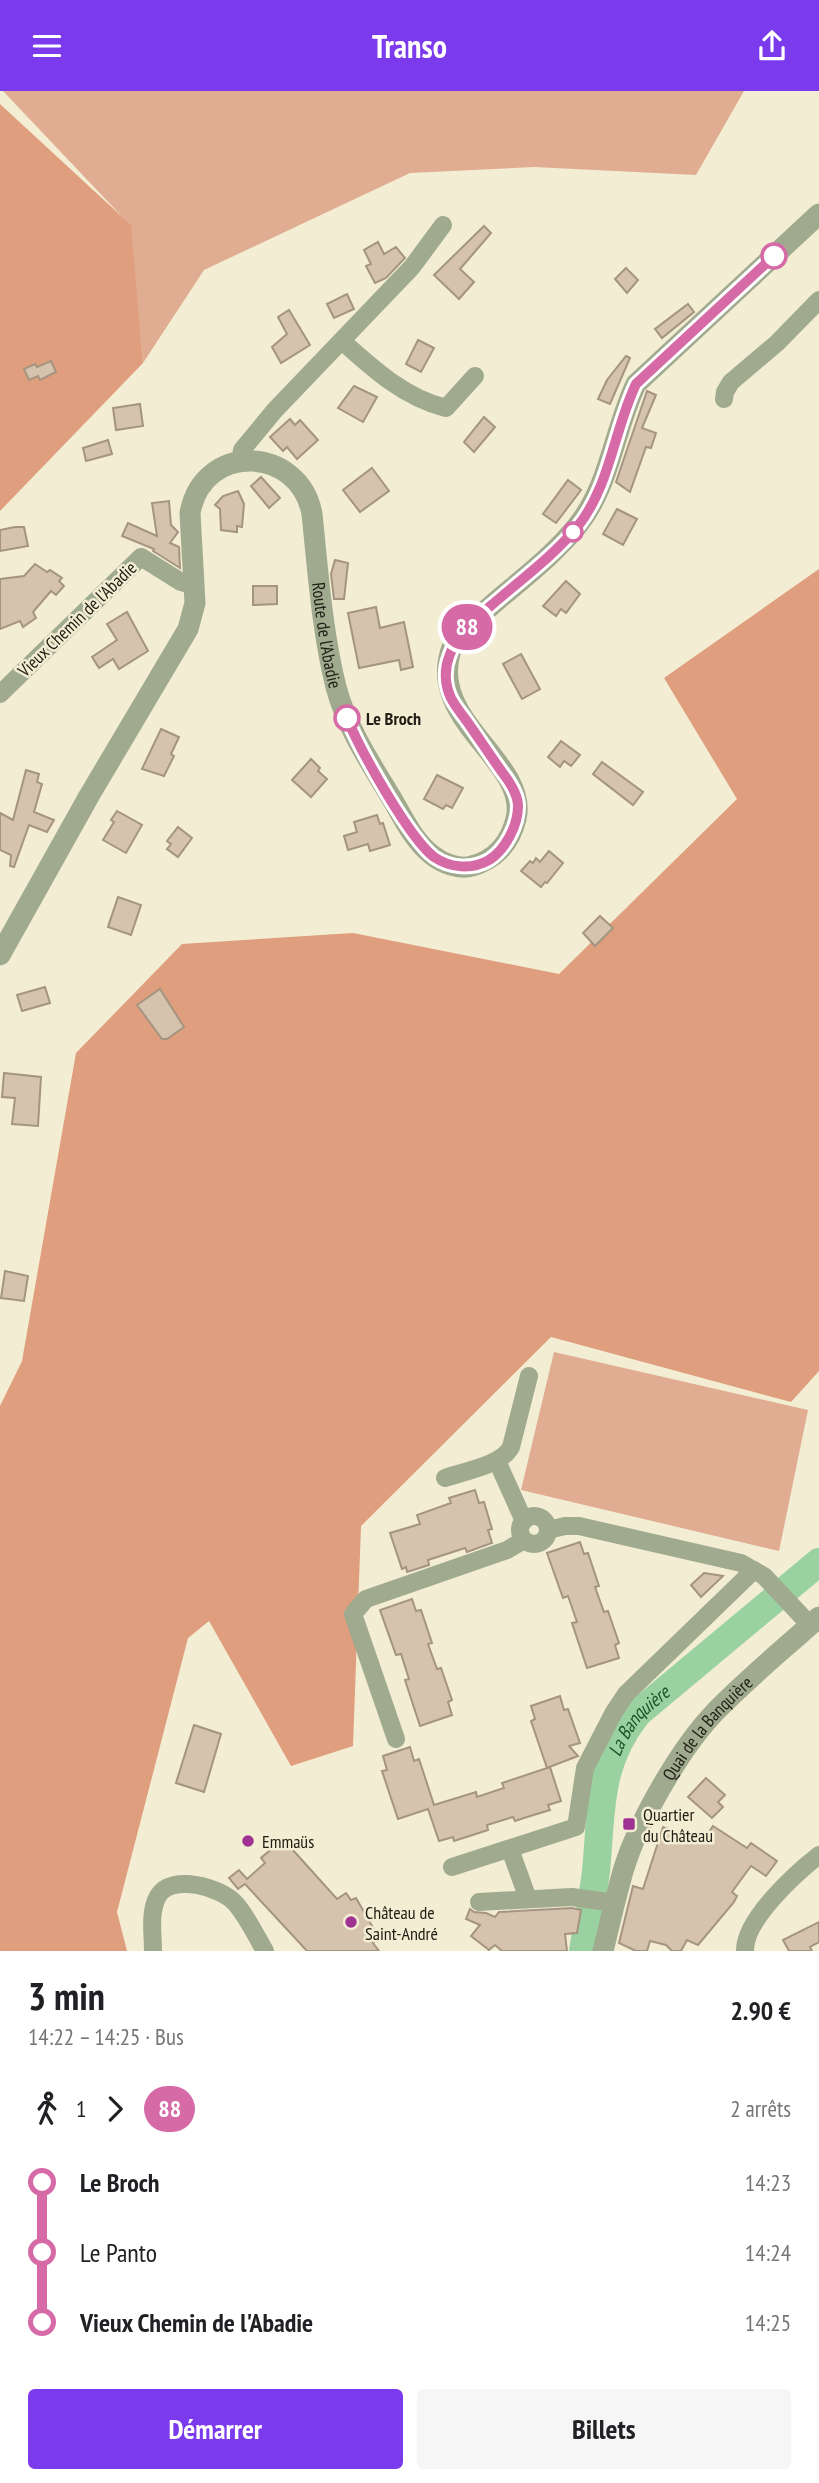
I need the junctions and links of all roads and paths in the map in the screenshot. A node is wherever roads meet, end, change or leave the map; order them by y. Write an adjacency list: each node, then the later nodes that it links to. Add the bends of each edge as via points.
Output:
1 (819, 214): 7 (street, Route de l'Abadie, via 636,384 600,487 578,526 454,642 446,679 451,698 517,798 509,838 485,862 467,867 442,862 406,823 356,738 337,689 307,497 298,482 281,469)
2 (443, 225): 4 (street, via 412,267)
3 (819, 300): 6 (street, via 777,344 731,382)
4 (342, 341): 5 (street, via 392,384 430,404 446,408); 7 (street, via 275,410 242,450)
5 (475, 376)
6 (724, 399)
7 (240, 461): 8 (street, via 214,471 192,502)
8 (194, 586): 9 (street, Vieux Chemin de l'Abadie, via 141,557); 10 (street, via 192,616 179,647)
9 (0, 694)
10 (0, 955)
11 (529, 1375): 12 (street, via 512,1447)
12 (497, 1461): 13 (street); 14 (street)
13 (445, 1478)
14 (524, 1521): 15 (street, via 532,1516 541,1518); 16 (street, via 520,1533)
15 (548, 1530): 16 (street, via 541,1542); 17 (street, via 579,1526 741,1563)
16 (524, 1540): 19 (street, via 366,1599 353,1614)
17 (759, 1573): 18 (street); 20 (street, via 626,1694 585,1768 576,1828)
18 (809, 1619): 25 (street, Quai de la Banquière, via 700,1731 663,1786)
19 (396, 1739)
20 (510, 1849): 22 (street); 23 (street)
21 (819, 1855): 29 (street, via 751,1927)
22 (452, 1867)
23 (528, 1899): 24 (street); 25 (street, via 572,1897)
24 (479, 1902)
25 (610, 1902): 28 (street, Quai de la Banquière)
26 (153, 1951): 27 (street, via 158,1897 172,1885 190,1884 216,1889 236,1902)
27 (265, 1951)
28 (603, 1951)
29 (745, 1951)

